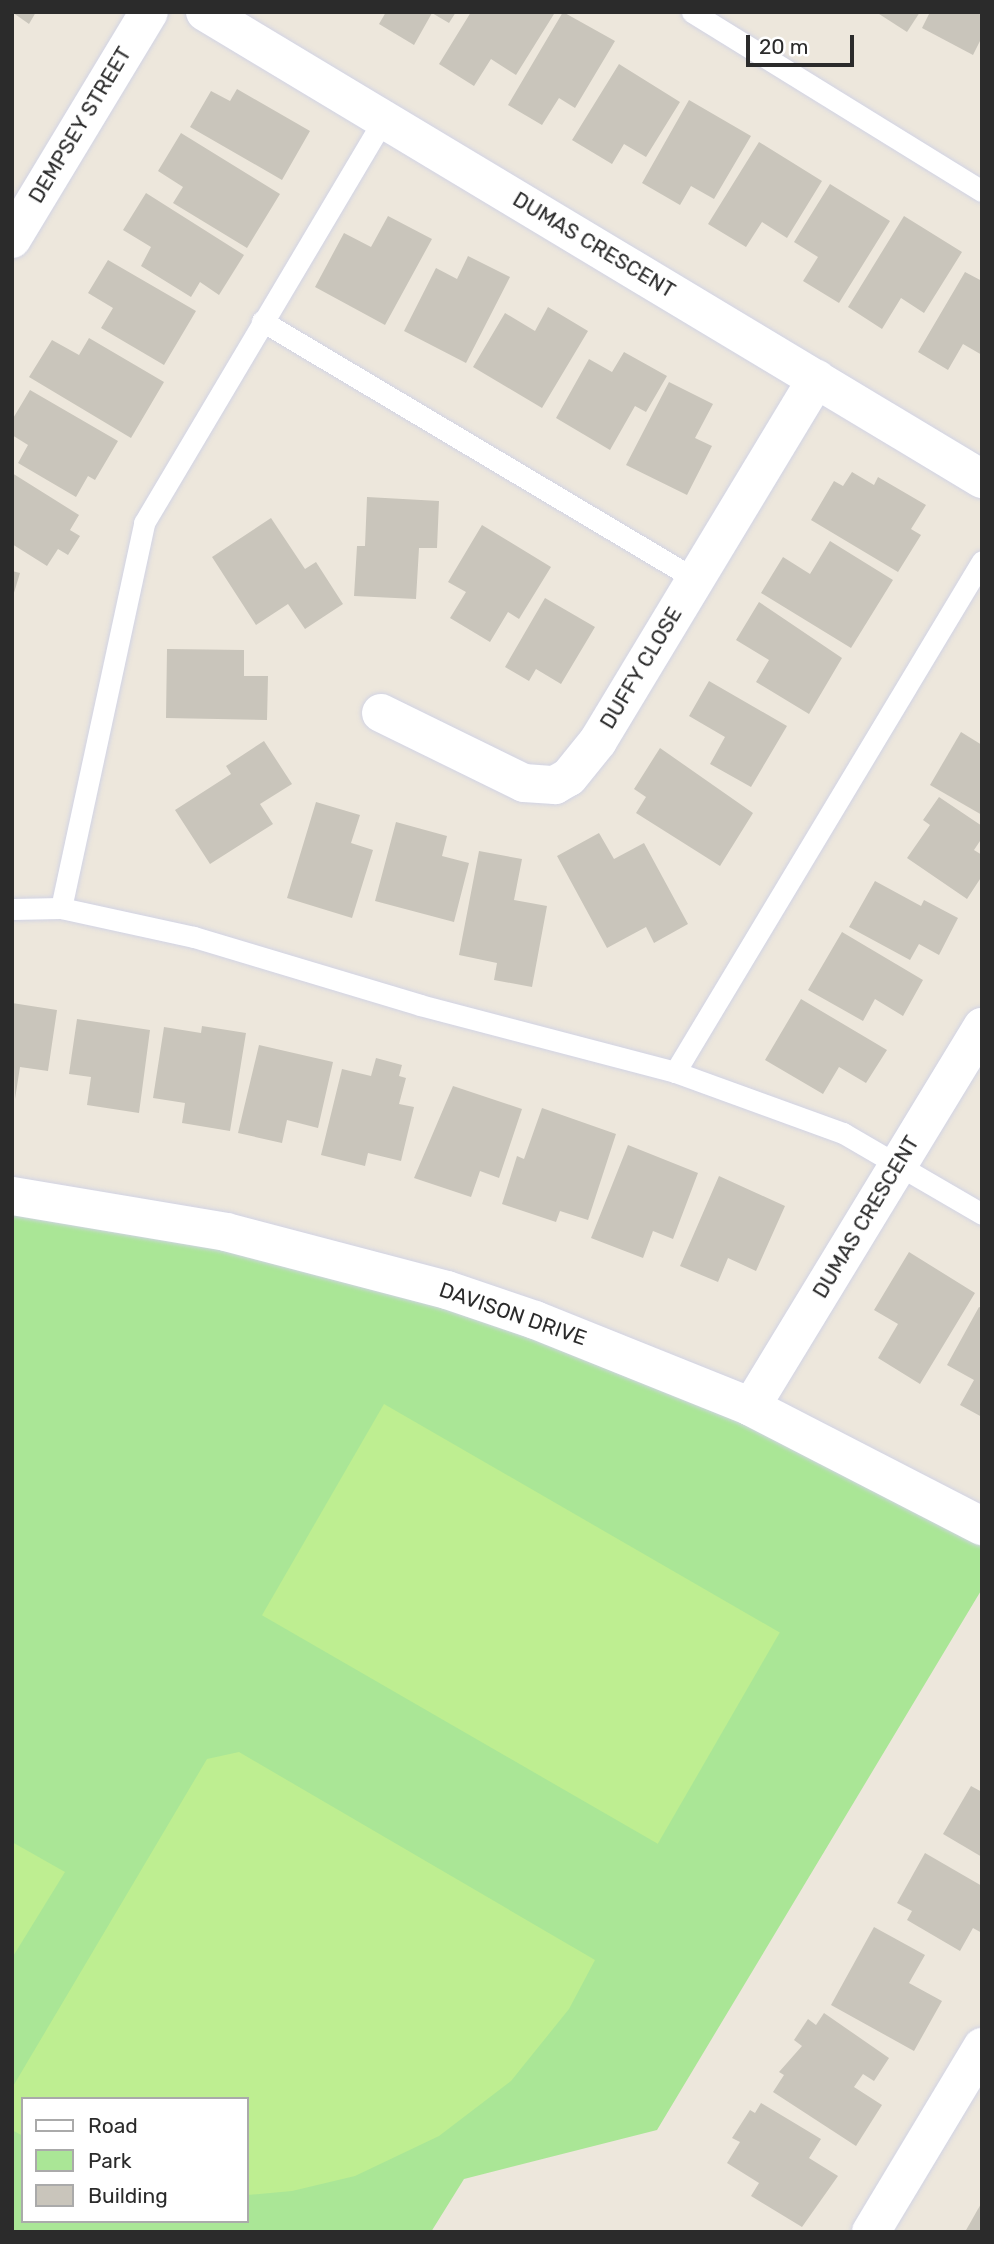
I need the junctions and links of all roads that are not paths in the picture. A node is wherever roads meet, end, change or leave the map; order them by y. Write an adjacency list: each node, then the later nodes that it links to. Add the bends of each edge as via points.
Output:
1 (149, 12): 6 (street, DEMPSEY STREET)
2 (205, 12): 4 (street, DUMAS CRESCENT)
3 (692, 12): 5 (lane)
4 (384, 119): 7 (lane); 8 (street, DUMAS CRESCENT)
5 (982, 191)
6 (12, 239)
7 (262, 321): 11 (lane); 13 (lane, via 144,523)
8 (816, 379): 9 (street, DUMAS CRESCENT); 11 (street, DUFFY CLOSE)
9 (982, 479)
10 (982, 561): 16 (lane)
11 (695, 579): 12 (street, DUFFY CLOSE, via 585,759 555,785 524,783)
12 (381, 713)
13 (61, 908): 14 (lane); 16 (lane, via 194,937 420,1005)
14 (12, 909)
15 (982, 1027): 17 (street, DUMAS CRESCENT)
16 (675, 1072): 17 (lane, via 843,1133)
17 (898, 1165): 19 (lane); 20 (street, DUMAS CRESCENT)
18 (12, 1196): 20 (street, DAVISON DRIVE, via 226,1232 447,1290 634,1357)
19 (982, 1214)
20 (751, 1407): 21 (street, DAVISON DRIVE)
21 (982, 1526)
22 (982, 2047): 23 (street)
23 (871, 2232)

